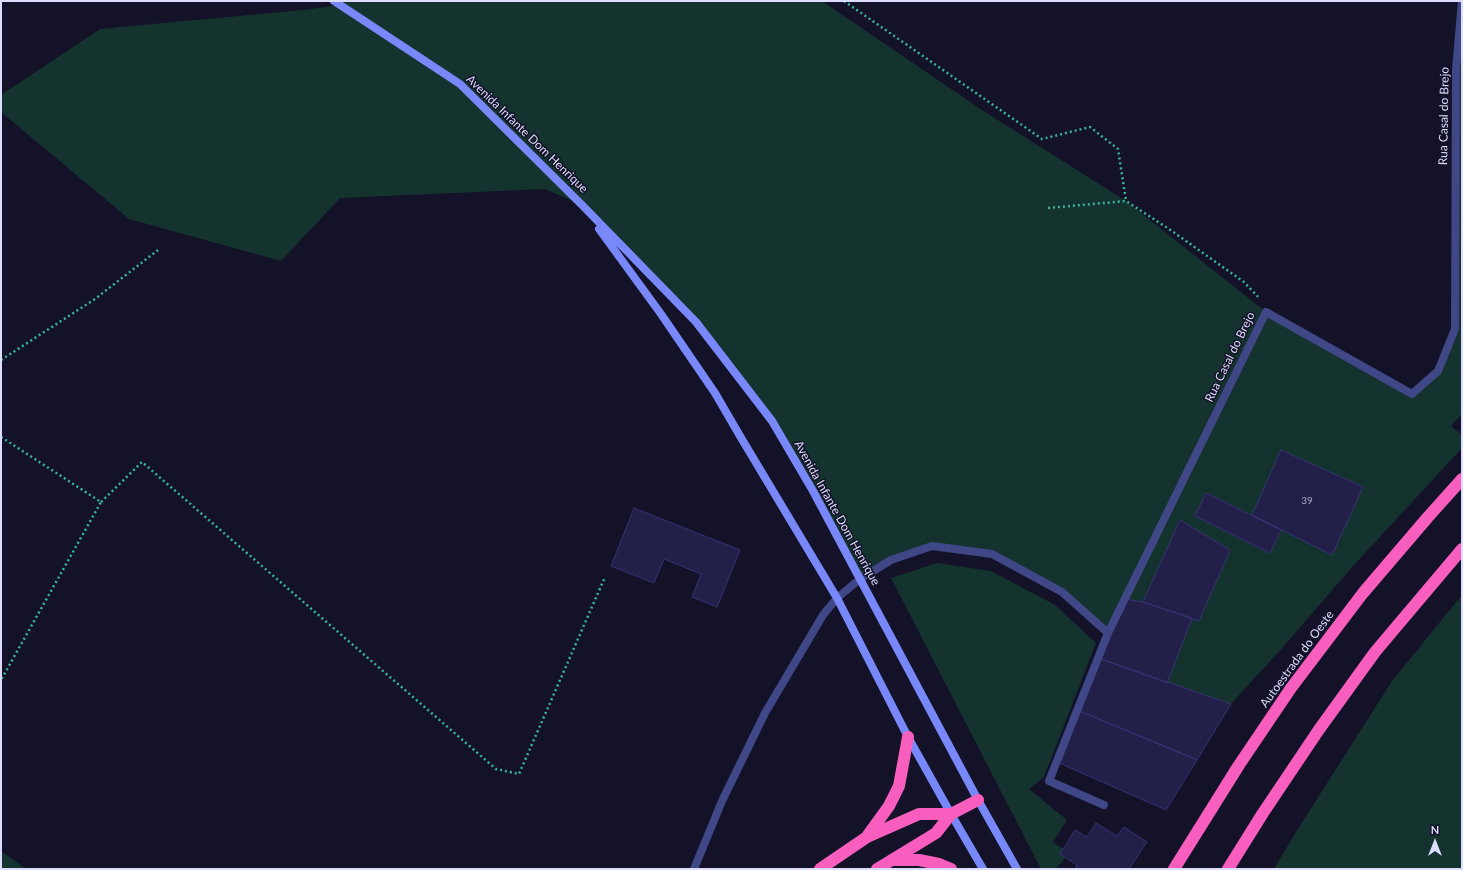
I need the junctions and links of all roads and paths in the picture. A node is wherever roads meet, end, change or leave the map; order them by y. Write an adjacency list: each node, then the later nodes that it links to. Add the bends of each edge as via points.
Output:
1 (334, 1): 5 (main road, Avenida Infante Dom Henrique, via 460,84)
2 (844, 1): 4 (path, via 1042,139 1090,126 1118,149)
3 (1462, 1): 17 (street, Rua Casal do Brejo, via 1456,69 1455,329 1438,371 1412,394 1266,312)
4 (1126, 201): 6 (path); 8 (path, via 1244,282)
5 (582, 205): 15 (main road, Avenida Infante Dom Henrique, via 696,322 772,421); 16 (main road, Avenida Infante Dom Henrique, via 715,393)
6 (1048, 208)
7 (158, 250): 9 (path, via 95,299)
8 (1260, 299)
9 (1, 360)
10 (1, 437): 12 (path)
11 (1462, 479): 24 (highway, Autoestrada do Oeste, via 1363,593 1291,688)
12 (101, 502): 14 (path, via 142,462 496,769 519,774); 18 (path)
13 (1462, 549): 34 (highway, via 1375,652 1314,737)
14 (606, 577)
15 (860, 579): 16 (street); 17 (street, via 890,560 932,546 992,554 1062,592); 20 (main road, Avenida Infante Dom Henrique)
16 (837, 598): 19 (main road, Avenida Infante Dom Henrique); 26 (street, via 823,615 766,713 722,801)
17 (1108, 633): 21 (street, via 1049,781)
18 (1, 680)
19 (908, 737): 22 (main road, Avenida Infante Dom Henrique); 23 (highway, via 899,786 889,806)
20 (978, 800): 22 (highway); 31 (main road, Avenida Infante Dom Henrique)
21 (1104, 805)
22 (951, 814): 23 (highway, via 919,814); 25 (highway, via 936,833); 30 (main road, Avenida Infante Dom Henrique)
23 (867, 836): 27 (highway)
24 (1183, 854): 32 (highway); 33 (highway, Autoestrada do Oeste)
25 (894, 860): 28 (highway); 29 (highway, via 919,860)
26 (694, 869)
27 (820, 869)
28 (878, 869)
29 (951, 869)
30 (983, 869)
31 (1017, 869)
32 (1171, 869)
33 (1174, 869)
34 (1228, 869)

